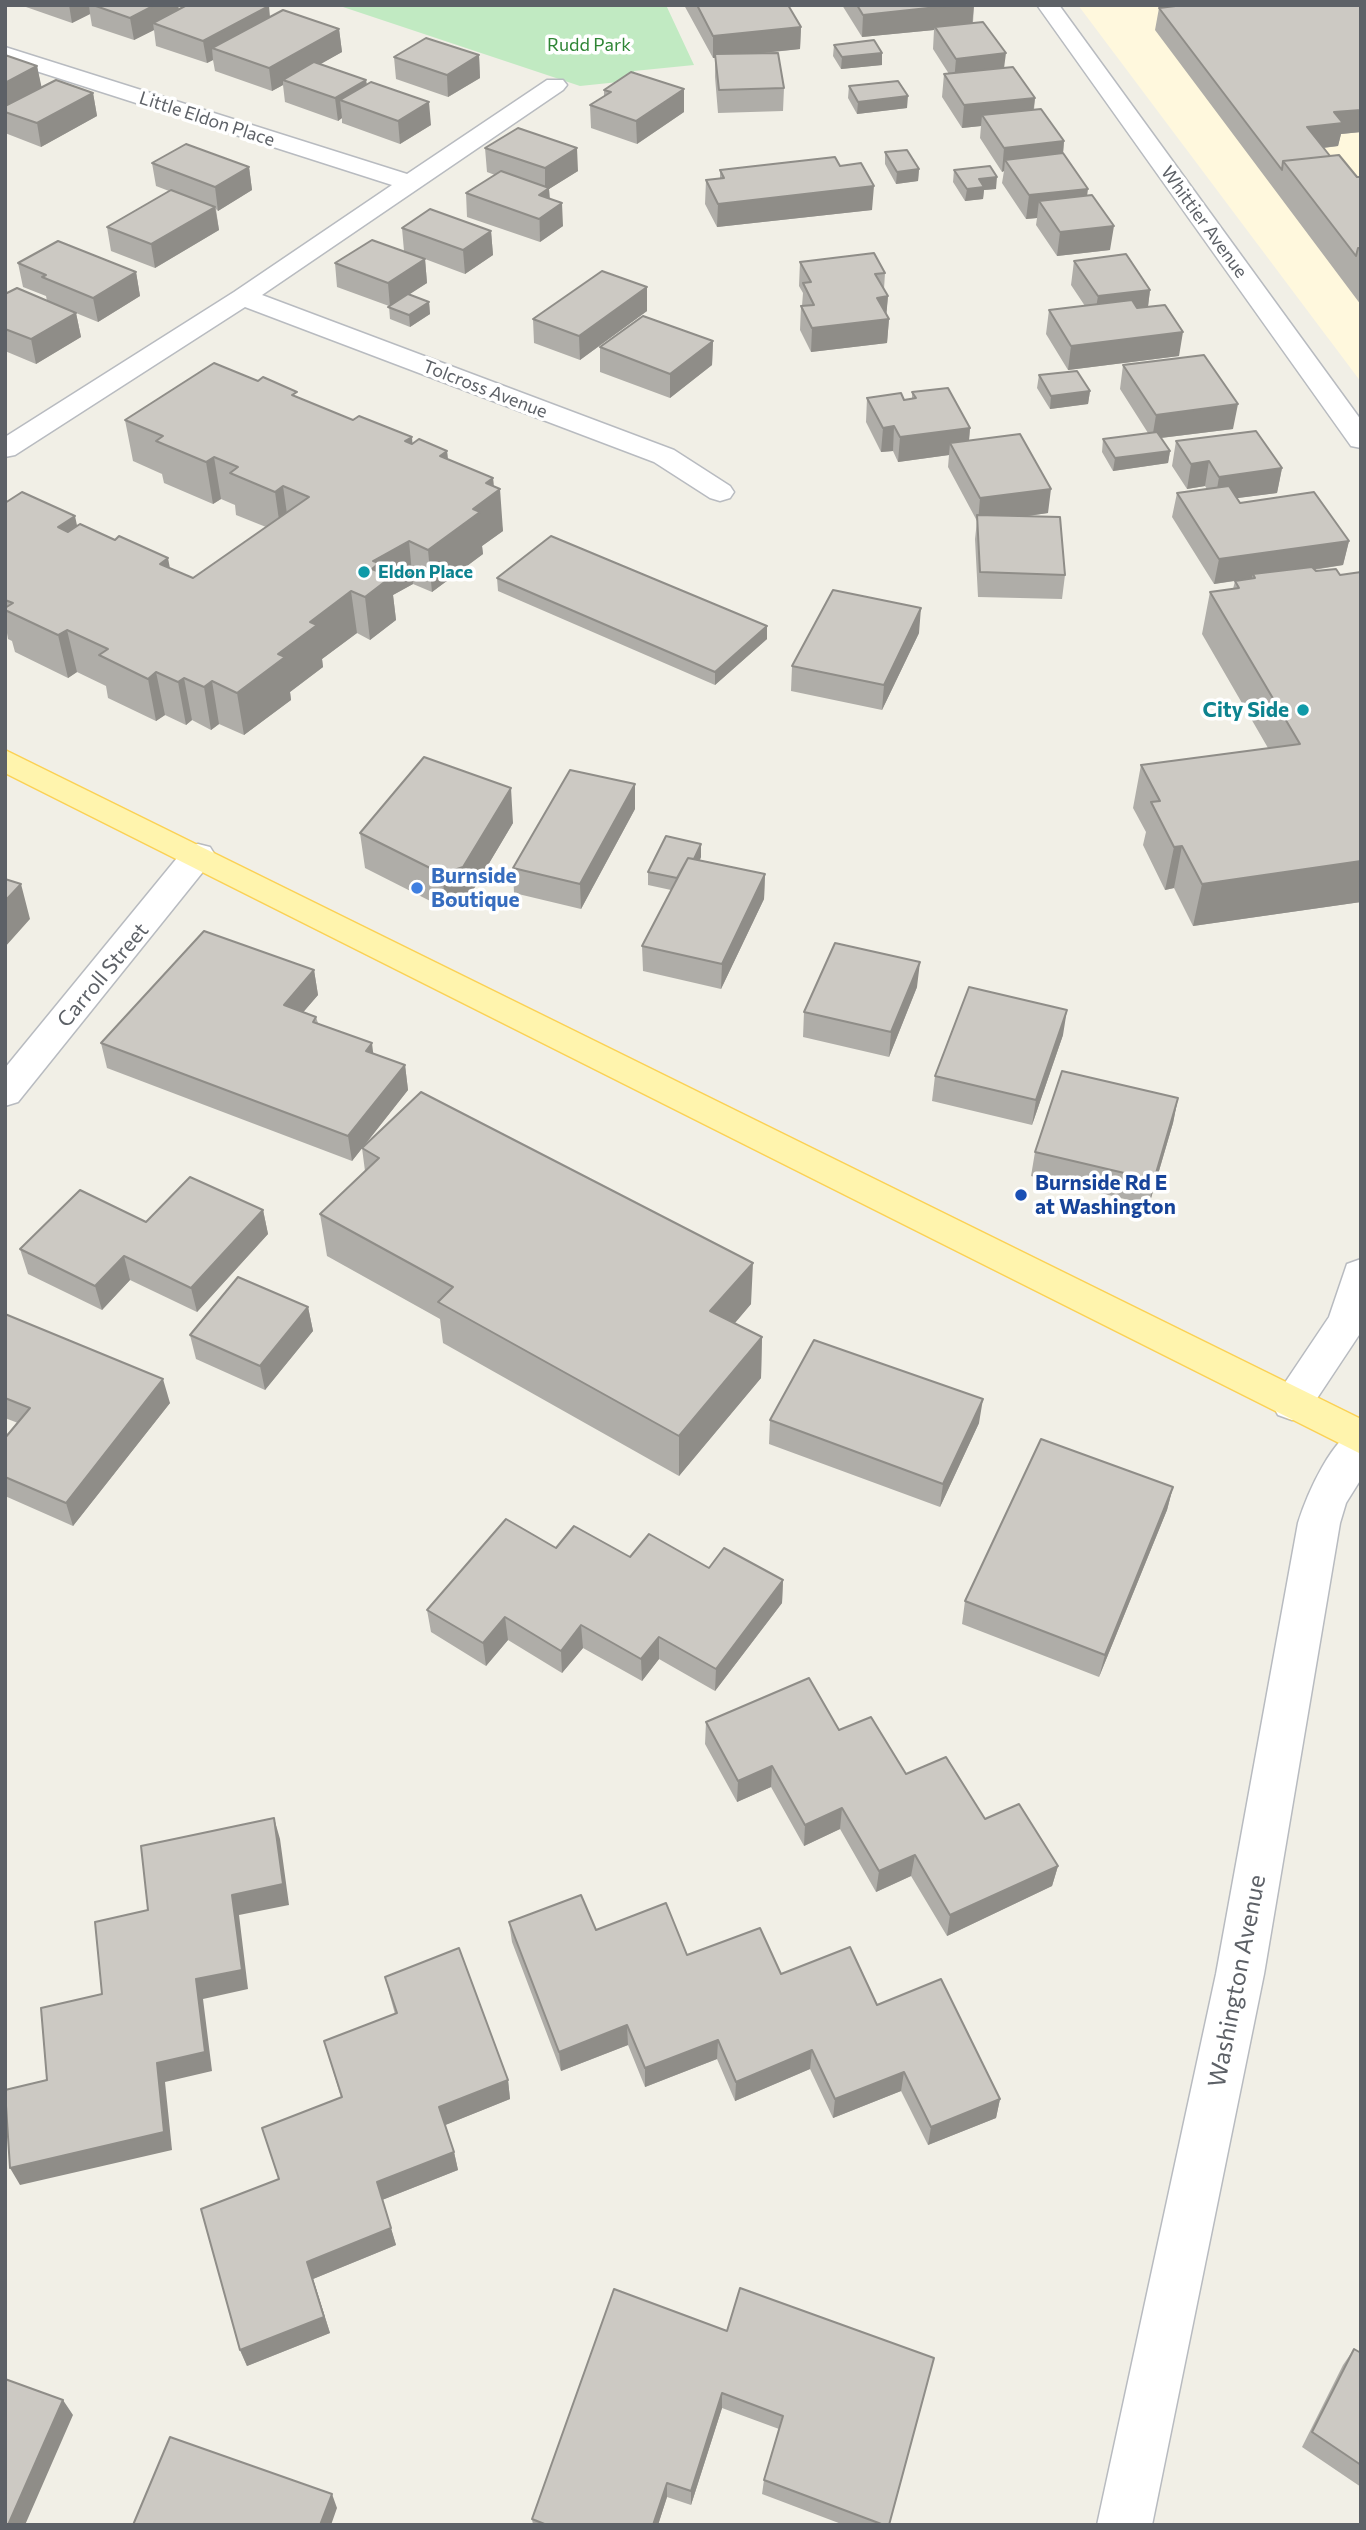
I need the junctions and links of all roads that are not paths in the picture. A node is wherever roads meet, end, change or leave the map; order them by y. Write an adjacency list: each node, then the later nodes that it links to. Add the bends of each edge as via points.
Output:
1 (1048, 5): 6 (street, Whittier Avenue)
2 (5, 54): 4 (street, Little Eldon Place)
3 (555, 85): 4 (street)
4 (410, 183): 5 (street)
5 (243, 297): 7 (street); 8 (street, Tolcross Avenue, via 664,456)
6 (1361, 440)
7 (5, 449)
8 (720, 492)
9 (5, 760): 10 (main road)
10 (198, 855): 11 (street, Carroll Street); 13 (main road)
11 (5, 1093)
12 (1361, 1274): 13 (street, via 1347,1321)
13 (1292, 1404): 14 (main road)
14 (1361, 1441): 15 (street, Washington Avenue, via 1326,1499 1319,1523 1240,1974)
15 (1124, 2525)

